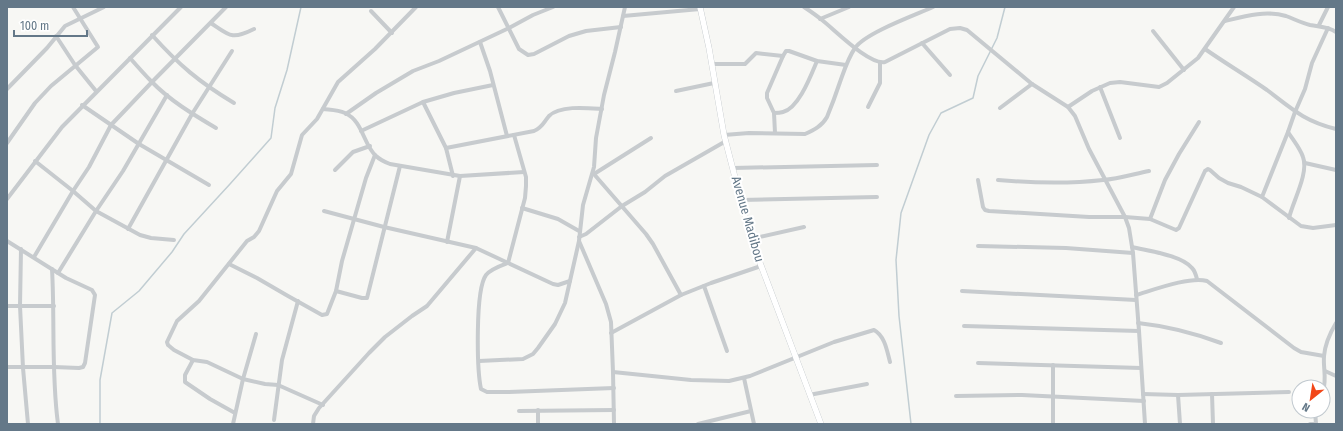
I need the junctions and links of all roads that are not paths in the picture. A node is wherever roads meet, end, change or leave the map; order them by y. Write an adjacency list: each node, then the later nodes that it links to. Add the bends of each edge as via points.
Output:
1 (73, 7): 17 (street)
2 (104, 7): 17 (street)
3 (181, 7): 29 (street)
4 (226, 7): 20 (street)
5 (416, 7): 28 (street)
6 (498, 7): 23 (street)
7 (553, 7): 23 (street)
8 (625, 7): 16 (street)
9 (804, 7): 18 (street)
10 (849, 7): 18 (street)
11 (933, 7): 33 (street, via 872,35)
12 (1234, 7): 19 (street)
13 (1328, 7): 21 (street)
14 (700, 8): 16 (street); 41 (street, Avenue Madibou)
15 (371, 11): 28 (street)
16 (623, 16): 22 (street)
17 (80, 19): 30 (street, via 65,26); 42 (street, via 98,47)
18 (820, 19): 33 (street)
19 (1225, 21): 21 (street, via 1267,14); 34 (street)
20 (211, 23): 25 (street, via 232,36 242,35); 38 (street)
21 (1319, 25): 24 (street)
22 (621, 27): 23 (street, via 586,31 569,36 528,55 519,49); 63 (street)
23 (509, 28): 31 (street)
24 (1328, 28): 27 (street); 64 (street, via 1312,63)
25 (254, 29)
26 (1153, 31): 44 (street)
27 (1336, 32)
28 (392, 33): 62 (street, via 338,82)
29 (152, 35): 37 (street); 38 (street)
30 (56, 36): 42 (street); 52 (street)
31 (480, 42): 48 (street); 67 (street, via 439,62 413,71)
32 (922, 43): 40 (street); 45 (street); 49 (street, via 950,29 967,30)
33 (855, 48): 40 (street); 43 (street)
34 (1205, 50): 44 (street); 64 (street)
35 (232, 51): 51 (street)
36 (782, 56): 39 (street, via 789,51); 41 (street, via 756,53 745,64); 65 (street, via 767,93)
37 (130, 58): 46 (street); 53 (street)
38 (174, 59): 46 (street); 51 (street)
39 (817, 61): 43 (street); 65 (street, via 793,106 783,112)
40 (880, 63): 59 (street, via 880,83)
41 (711, 64): 47 (street, Avenue Madibou)
42 (75, 65): 53 (street); 80 (street, via 35,103)
43 (846, 65): 74 (street, via 824,122 805,134)
44 (1184, 70): 50 (street, via 1160,87 1120,82 1110,82)
45 (950, 75)
46 (152, 82): 55 (street); 69 (street)
47 (714, 83): 54 (street); 78 (street, Avenue Madibou)
48 (493, 84): 56 (street); 76 (street)
49 (1032, 84): 60 (street); 61 (street)
50 (1100, 87): 60 (street); 79 (street)
51 (209, 88): 57 (street); 66 (street)
52 (7, 90)
53 (96, 91): 58 (street)
54 (676, 91)
55 (167, 95): 66 (street); 81 (street)
56 (423, 102): 72 (street); 83 (street)
57 (234, 103)
58 (82, 105): 69 (street); 86 (street)
59 (868, 107)
60 (1068, 107): 100 (street)
61 (1000, 108)
62 (323, 109): 67 (street); 132 (street, via 302,135 291,174 277,191 260,230 247,241)
63 (602, 109): 75 (street, via 573,108 555,112 539,129); 95 (street)
64 (1295, 112): 71 (street); 73 (street)
65 (774, 113): 74 (street)
66 (192, 114): 70 (street); 85 (street)
67 (346, 114): 72 (street, via 352,117)
68 (1199, 122): 114 (street, via 1165,180)
69 (111, 125): 81 (street); 102 (street)
70 (216, 128)
71 (1336, 129)
72 (361, 131): 82 (street)
73 (1288, 132): 87 (street); 104 (street)
74 (775, 133): 78 (street, via 749,133)
75 (514, 135): 76 (street); 94 (street)
76 (507, 136): 83 (street)
77 (651, 138): 95 (street)
78 (725, 138): 90 (street, Avenue Madibou); 107 (street)
79 (1120, 138)
80 (7, 144)
81 (139, 144): 85 (street); 109 (street)
82 (370, 146): 84 (street); 91 (street, via 353,152)
83 (446, 148): 96 (street)
84 (375, 155): 89 (street, via 382,161); 113 (street)
85 (167, 160): 101 (street); 118 (street)
86 (35, 161): 102 (street); 105 (street)
87 (1305, 163): 92 (street); 112 (street)
88 (877, 165): 90 (street)
89 (400, 166): 96 (street); 116 (street)
90 (733, 168): 106 (street, Avenue Madibou)
91 (335, 170)
92 (1336, 170)
93 (1149, 171): 100 (street)
94 (524, 172): 97 (street); 108 (street, via 526,186)
95 (593, 174): 107 (street); 119 (street, via 583,205)
96 (453, 176): 97 (street)
97 (460, 176): 124 (street)
98 (978, 180): 111 (street, via 983,207 989,211)
99 (998, 180): 100 (street)
100 (1105, 180): 111 (street)
101 (209, 185)
102 (73, 191): 109 (street); 130 (street)
103 (877, 197): 106 (street)
104 (1262, 197): 112 (street); 114 (street, via 1228,183 1208,169 1178,230)
105 (7, 199)
106 (741, 200): 121 (street, Avenue Madibou)
107 (622, 206): 120 (street); 141 (street, via 653,244)
108 (522, 208): 119 (street, via 558,219); 131 (street)
109 (96, 211): 118 (street); 135 (street)
110 (324, 211): 113 (street)
111 (1126, 217): 114 (street); 126 (street)
112 (1289, 218): 115 (street, via 1306,227)
113 (355, 219): 116 (street); 139 (street)
114 (1150, 219)
115 (1336, 225)
116 (384, 227): 124 (street); 139 (street, via 367,298)
117 (804, 227): 121 (street)
118 (128, 229): 123 (street, via 151,238)
119 (579, 231): 120 (street)
120 (579, 239): 137 (street); 151 (street, via 606,304)
121 (751, 239): 133 (street, Avenue Madibou)
122 (7, 240): 128 (street)
123 (174, 240)
124 (447, 242): 127 (street)
125 (978, 246): 129 (street)
126 (1132, 247): 129 (street); 136 (street, via 1182,261 1192,268)
127 (476, 248): 131 (street); 183 (street, via 427,306 385,337)
128 (21, 249): 130 (street); 145 (street)
129 (1133, 253): 142 (street)
130 (34, 257): 134 (street)
131 (508, 263): 137 (street, via 553,284 558,285); 158 (street, via 490,271 483,281 479,309)
132 (229, 264): 143 (street); 157 (street, via 199,300 176,321 167,342 174,350)
133 (761, 266): 138 (street); 156 (street, Avenue Madibou)
134 (52, 269): 135 (street); 146 (street)
135 (58, 273): 162 (street, via 92,290 95,295 85,363 79,368)
136 (1197, 279): 142 (street); 155 (street, via 1210,283 1294,348)
137 (570, 280): 158 (street, via 561,314 550,334 532,354 523,359)
138 (704, 286): 141 (street); 154 (street)
139 (336, 291): 143 (street, via 330,310 324,315)
140 (962, 291): 142 (street)
141 (681, 295): 151 (street)
142 (1136, 297): 147 (street)
143 (298, 301): 173 (street)
144 (7, 306): 145 (street)
145 (20, 306): 146 (street); 164 (street)
146 (54, 306): 162 (street)
147 (1138, 323): 150 (street); 153 (street, via 1168,327)
148 (1336, 323): 155 (street)
149 (964, 326): 150 (street)
150 (1139, 331): 165 (street)
151 (611, 333): 167 (street)
152 (256, 334): 170 (street)
153 (1221, 343)
154 (727, 351)
155 (1324, 356): 166 (street)
156 (795, 357): 159 (street, via 874,330 880,333); 169 (street); 178 (street, Avenue Madibou)
157 (193, 360): 170 (street, via 207,362); 188 (street, via 184,382)
158 (479, 361): 174 (street, via 481,389 487,392)
159 (890, 362)
160 (978, 363): 161 (street)
161 (1053, 364): 165 (street); 181 (street)
162 (54, 367): 164 (street); 191 (street, via 54,401)
163 (7, 368): 164 (street)
164 (23, 368): 190 (street)
165 (1141, 368): 176 (street)
166 (1325, 371): 168 (street); 171 (street)
167 (613, 372): 169 (street, via 715,381); 174 (street)
168 (1336, 376)
169 (744, 378): 187 (street)
170 (242, 379): 173 (street); 188 (street)
171 (1325, 379)
172 (867, 384): 178 (street)
173 (278, 385): 183 (street); 189 (street)
174 (614, 388): 185 (street)
175 (1288, 392): 177 (street)
176 (1143, 394): 179 (street); 182 (street)
177 (1212, 394): 179 (street); 202 (street)
178 (809, 395): 198 (street, Avenue Madibou)
179 (1178, 395): 201 (street)
180 (956, 396): 181 (street)
181 (1053, 397): 182 (street); 199 (street)
182 (1144, 401): 200 (street)
183 (323, 405): 193 (street, via 314,416)
184 (538, 410): 185 (street); 186 (street); 194 (street)
185 (614, 410): 195 (street)
186 (519, 411)
187 (751, 411): 196 (street); 197 (street)
188 (236, 413): 192 (street)
189 (274, 420)
190 (28, 424)
191 (58, 424)
192 (233, 424)
193 (313, 424)
194 (538, 424)
195 (614, 424)
196 (698, 424)
197 (754, 424)
198 (821, 424)
199 (1053, 424)
200 (1145, 424)
201 (1180, 424)
202 (1213, 424)
203 (1310, 424): 204 (street)
204 (1316, 424)

